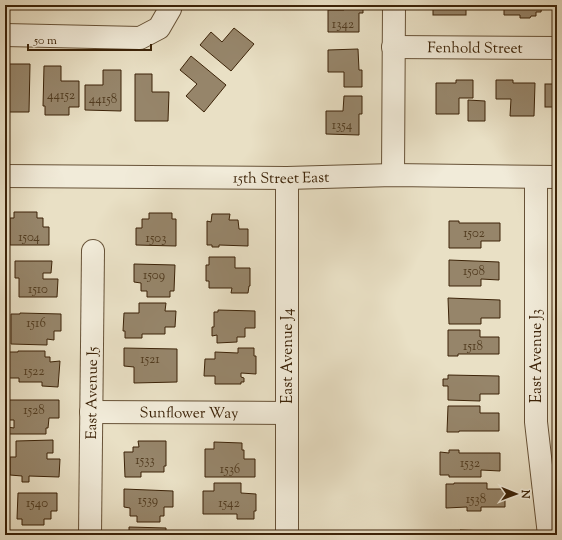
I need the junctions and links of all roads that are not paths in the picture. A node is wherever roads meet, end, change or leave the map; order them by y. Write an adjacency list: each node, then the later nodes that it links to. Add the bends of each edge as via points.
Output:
1 (170, 5): 3 (street, via 159,28 140,38)
2 (394, 5): 4 (street)
3 (5, 36)
4 (393, 47): 5 (street, Fenhold Street); 6 (street)
5 (557, 48)
6 (393, 175): 8 (street, 15th Street East); 10 (street, 15th Street East)
7 (5, 176): 10 (street, 15th Street East)
8 (536, 177): 9 (street, 15th Street East); 16 (street, East Avenue J3, via 536,422)
9 (557, 177)
10 (287, 178): 13 (street, East Avenue J4)
11 (93, 251): 12 (street, East Avenue J5)
12 (91, 412): 13 (street, Sunflower Way); 14 (street, East Avenue J5)
13 (287, 413): 15 (street, East Avenue J4)
14 (90, 535)
15 (286, 535)
16 (549, 535)

